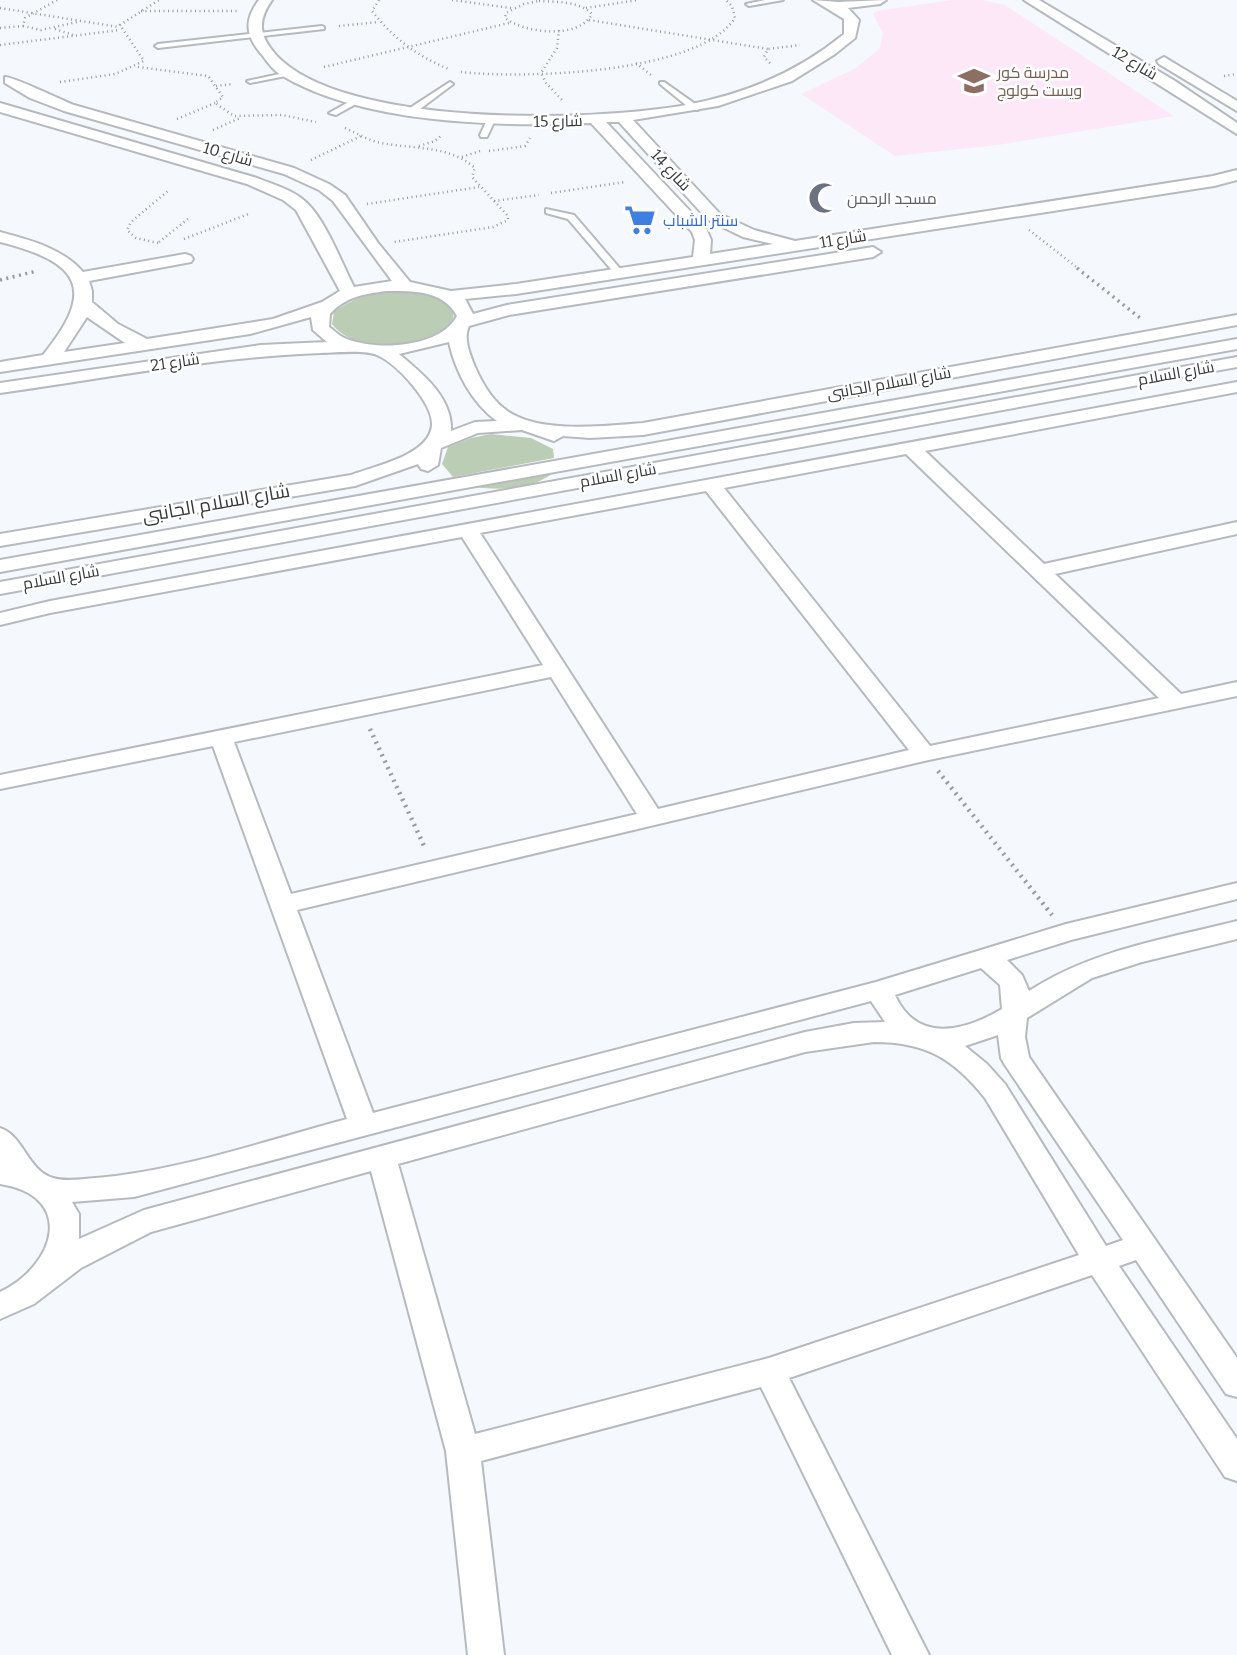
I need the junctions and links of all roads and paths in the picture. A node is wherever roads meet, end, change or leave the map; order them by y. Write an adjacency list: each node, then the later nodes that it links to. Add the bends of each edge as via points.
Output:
1 (57, 0): 19 (path)
2 (159, 0): 18 (path)
3 (266, 0): 20 (street)
4 (380, 0): 23 (path, via 372,11)
5 (452, 0): 16 (path)
6 (638, 0): 17 (path)
7 (726, 0): 33 (path, via 734,18)
8 (780, 0): 13 (lane)
9 (819, 0): 14 (street)
10 (880, 0): 14 (street)
11 (1030, 0): 60 (street, شارع 12)
12 (539, 1): 16 (path); 17 (path)
13 (748, 4)
14 (838, 6): 50 (street, شارع 15, via 853,27 826,56 768,85)
15 (0, 8): 19 (path)
16 (512, 8): 24 (path, via 505,18)
17 (586, 8): 21 (path, via 592,14)
18 (141, 11): 20 (path); 29 (path, via 121,23)
19 (33, 13): 22 (path); 25 (path)
20 (255, 14): 32 (street)
21 (589, 20): 30 (path); 33 (path)
22 (79, 21): 28 (path); 29 (path)
23 (380, 22): 27 (path); 36 (path)
24 (509, 23): 30 (path); 36 (path)
25 (23, 26): 26 (path); 28 (path)
26 (0, 28)
27 (321, 28): 32 (lane)
28 (54, 29): 31 (path)
29 (120, 29): 31 (path); 39 (path, via 144,61)
30 (559, 30): 41 (path, via 557,51)
31 (75, 36): 34 (path)
32 (255, 36): 35 (lane); 40 (street, شارع 15, via 272,62)
33 (713, 40): 37 (path); 41 (path, via 667,57)
34 (0, 45)
35 (158, 46)
36 (412, 48): 40 (path); 41 (path, via 424,58 464,73)
37 (768, 49)
38 (1151, 54): 51 (street, شارع 12)
39 (138, 66): 46 (path); 48 (path, via 208,76 223,97)
40 (289, 74): 43 (lane); 47 (street, شارع 15)
41 (541, 74): 56 (path)
42 (4, 79): 46 (street, شارع 10)
43 (250, 81)
44 (662, 83): 50 (lane)
45 (450, 84): 52 (lane)
46 (25, 89): 61 (street, شارع 10, via 69,108)
47 (359, 100): 52 (street, شارع 15); 53 (lane)
48 (215, 103): 57 (path, via 241,117 282,115); 61 (path)
49 (0, 107): 90 (street, شارع 10, via 252,181 289,197 310,218)
50 (695, 107): 54 (street, شارع 15)
51 (1237, 107)
52 (413, 110): 55 (street, شارع 15)
53 (333, 113)
54 (624, 118): 56 (street, شارع 15); 81 (street, شارع 14, via 714,217 749,234)
55 (491, 120): 58 (street, شارع 15); 62 (lane)
56 (589, 120): 58 (street, شارع 15); 67 (street, شارع 14)
57 (317, 122)
58 (533, 122): 64 (path, via 525,146 478,151)
59 (343, 128): 63 (path)
60 (1237, 130)
61 (150, 131): 65 (street, شارع 10)
62 (484, 135)
63 (361, 136): 64 (path); 65 (path)
64 (461, 158): 68 (path, via 475,167 472,177)
65 (289, 171): 72 (street, شارع 10, via 324,187)
66 (1237, 175): 76 (street, شارع 11)
67 (650, 179): 71 (path); 85 (street, شارع 14, via 699,231)
68 (480, 186): 71 (path); 72 (path)
69 (169, 190): 79 (path, via 127,230 136,238)
70 (1237, 191): 75 (street)
71 (494, 201): 80 (path, via 508,216 502,224)
72 (346, 207): 80 (street, شارع 10)
73 (549, 211): 87 (lane, via 571,217)
74 (251, 213): 78 (path)
75 (1026, 228): 96 (path)
76 (896, 231): 81 (street, شارع 11); 82 (street)
77 (0, 237): 86 (street, via 53,255)
78 (178, 241)
79 (168, 243)
80 (372, 246): 89 (street, شارع 10)
81 (799, 246): 85 (street, شارع 11)
82 (911, 246)
83 (884, 250): 95 (street, شارع 11, via 507,310)
84 (185, 260): 86 (street)
85 (701, 261): 87 (street, شارع 11)
86 (71, 271): 88 (path); 92 (street, via 82,285)
87 (619, 273): 91 (street, شارع 11)
88 (0, 280)
89 (405, 286): 90 (street, شارع 11); 91 (street, شارع 11)
90 (349, 293): 93 (street, شارع 21)
91 (447, 296): 95 (street, via 465,313)
92 (83, 304): 98 (street, via 120,335); 101 (street)
93 (326, 306): 98 (street, شارع 21, via 250,330); 99 (street, via 319,315 324,333)
94 (1237, 320): 96 (street, شارع السلام الجانبى)
95 (461, 326): 100 (street, شارع 11, via 435,343); 107 (street, via 456,340 463,361 493,409)
96 (1160, 334): 106 (street, شارع السلام الجانبى)
97 (1237, 344): 108 (street, شارع السلام)
98 (145, 345): 101 (street, شارع 21)
99 (351, 347): 100 (street, شارع 21); 105 (street, شارع 21, via 261,349)
100 (384, 351): 110 (street, via 418,379 440,412 443,424)
101 (48, 360): 103 (street, شارع 21)
102 (1237, 362): 114 (street, شارع السلام)
103 (0, 367)
104 (1237, 387): 109 (street)
105 (0, 388)
106 (718, 417): 107 (street, شارع السلام الجانبى, via 615,432); 108 (street)
107 (532, 427): 110 (street, شارع السلام الجانبى, via 475,428); 111 (street, via 567,443)
108 (733, 434): 111 (street, شارع السلام)
109 (911, 447): 112 (street); 122 (street)
110 (431, 448): 113 (street, via 428,469); 115 (street, شارع السلام الجانبى, via 355,480)
111 (576, 461): 113 (street, شارع السلام); 114 (street)
112 (710, 484): 119 (street); 130 (street)
113 (442, 485): 116 (street); 117 (street, شارع السلام)
114 (563, 485): 116 (street, شارع السلام)
115 (241, 499): 117 (street); 120 (street, شارع السلام الجانبى)
116 (483, 500): 123 (street, شارع السلام)
117 (249, 521): 121 (street, شارع السلام)
118 (1237, 528): 122 (street)
119 (468, 530): 124 (street); 125 (street)
120 (0, 540)
121 (0, 566)
122 (1040, 571): 127 (street)
123 (0, 589)
124 (0, 619)
125 (557, 669): 128 (street); 132 (street)
126 (1237, 689): 127 (street)
127 (1176, 702): 130 (street)
128 (361, 709): 129 (street); 133 (path)
129 (220, 737): 131 (street); 135 (street)
130 (924, 754): 132 (street); 137 (path)
131 (0, 782)
132 (652, 818): 133 (street)
133 (435, 869): 135 (street)
134 (1237, 891): 137 (street)
135 (282, 905): 142 (street)
136 (1237, 930): 140 (street, via 1084,972)
137 (1066, 933): 138 (street)
138 (986, 959): 139 (street); 140 (street, via 1013,982)
139 (880, 990): 141 (street, via 895,1018); 142 (street)
140 (1017, 1010): 141 (street, via 993,1026 963,1037); 146 (street, via 1011,1033 1016,1058)
141 (929, 1040): 144 (street, via 886,1032 844,1032); 147 (street, via 956,1053 995,1091)
142 (363, 1125): 145 (street, via 134,1186 76,1191)
143 (0, 1139): 145 (street)
144 (382, 1157): 148 (street, via 144,1222 109,1236); 152 (street)
145 (24, 1180): 148 (street, via 64,1214 64,1244)
146 (1142, 1246): 147 (street); 151 (street)
147 (1098, 1261): 150 (street); 153 (street)
148 (23, 1292): 149 (street)
149 (0, 1324)
150 (769, 1371): 152 (street); 155 (street)
151 (1237, 1384)
152 (463, 1451): 154 (street)
153 (1237, 1467)
154 (486, 1655)
155 (911, 1655)

